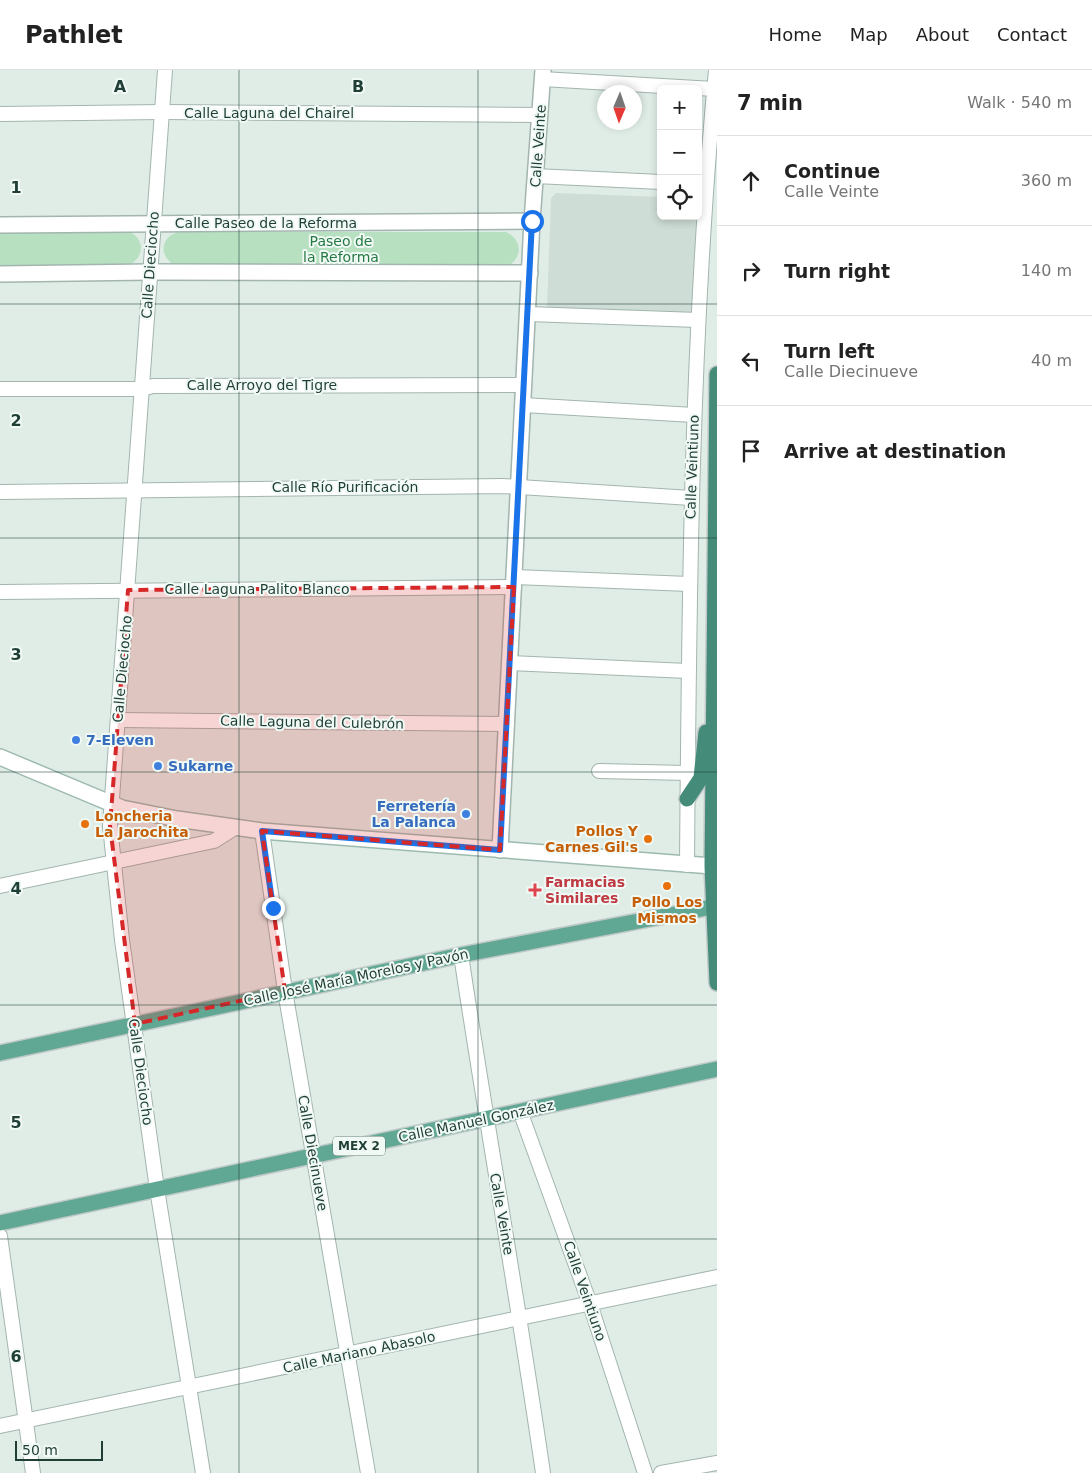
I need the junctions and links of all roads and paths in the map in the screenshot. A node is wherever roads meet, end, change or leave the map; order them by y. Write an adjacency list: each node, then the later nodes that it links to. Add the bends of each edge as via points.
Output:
1 (165, 70): 5 (street, Calle Dieciocho)
2 (716, 70): 4 (street, Calle Veintiuno)
3 (543, 75): 4 (street); 7 (street, Calle Veinte)
4 (714, 89): 10 (street, Calle Veintiuno)
5 (162, 112): 6 (street, Calle Laguna del Chairel); 7 (street, Calle Laguna del Chairel); 12 (street, Calle Dieciocho)
6 (0, 114)
7 (538, 115): 8 (street, Calle Veinte)
8 (535, 176): 9 (street); 11 (street, Calle Veinte)
9 (657, 182)
10 (703, 184): 18 (street, Calle Veintiuno)
11 (532, 221): 12 (street, Calle Paseo de la Reforma); 15 (street, Calle Veinte)
12 (152, 224): 13 (street, Calle Paseo de la Reforma); 14 (street, Calle Dieciocho)
13 (0, 225)
14 (150, 272): 15 (street); 16 (street); 22 (street, Calle Dieciocho)
15 (530, 273): 17 (street, Calle Veinte)
16 (0, 274)
17 (528, 314): 18 (street); 20 (street, Calle Veinte)
18 (698, 320): 24 (street, Calle Veintiuno)
19 (717, 374): 35 (highway)
20 (524, 385): 22 (street, Calle Arroyo del Tigre, via 152,386); 23 (street, Calle Veinte)
21 (0, 389): 22 (street, Calle Arroyo del Tigre)
22 (141, 389): 26 (street, Calle Dieciocho)
23 (524, 405): 24 (street); 25 (street, Calle Veinte)
24 (694, 414): 28 (street, Calle Veintiuno)
25 (519, 488): 26 (street, Calle Río Purificación); 28 (street, Calle Río Purificación); 29 (street, Calle Veinte)
26 (134, 490): 27 (street, Calle Río Purificación); 31 (street, Calle Dieciocho)
27 (0, 492)
28 (690, 498): 30 (street, Calle Veintiuno)
29 (515, 582): 30 (street, Calle Laguna Palito Blanco); 31 (street, Calle Laguna Palito Blanco); 33 (street, Calle Veinte)
30 (689, 584): 34 (street, Calle Veintiuno)
31 (128, 590): 32 (street, Calle Laguna Palito Blanco); 36 (street, Calle Dieciocho)
32 (0, 592)
33 (510, 663): 34 (street); 37 (street, Calle Veinte)
34 (688, 671): 40 (street, Calle Veintiuno)
35 (715, 707): 41 (highway, via 706,727 701,778); 48 (highway)
36 (118, 720): 37 (street, Calle Laguna del Culebrón); 42 (street, Calle Dieciocho)
37 (506, 724): 45 (street, Calle Veinte)
38 (0, 757): 42 (street)
39 (599, 771): 40 (street)
40 (688, 773): 41 (street, Calle Veintiuno)
41 (687, 799): 47 (street, Calle Veintiuno)
42 (111, 804): 43 (street, via 156,815); 46 (street, Calle Dieciocho)
43 (236, 827): 44 (street); 46 (street, via 214,841)
44 (262, 831): 45 (street); 53 (street, Calle Diecinueve)
45 (500, 850): 47 (street)
46 (115, 863): 49 (street); 54 (street, Calle Dieciocho, via 122,940)
47 (686, 865): 48 (street)
48 (714, 866): 50 (highway)
49 (0, 886)
50 (715, 906): 51 (main road, Calle José María Morelos y Pavón); 52 (highway)
51 (461, 955): 53 (main road, Calle José María Morelos y Pavón); 58 (street, Calle Veinte)
52 (717, 983)
53 (285, 991): 54 (main road, Calle José María Morelos y Pavón); 59 (street, Calle Diecinueve)
54 (135, 1024): 55 (main road, Calle José María Morelos y Pavón); 60 (street, Calle Dieciocho)
55 (0, 1052)
56 (717, 1069): 57 (main road, Calle Manuel González / MEX 2)
57 (520, 1111): 58 (main road, Calle Manuel González / MEX 2); 64 (street, Calle Veintiuno)
58 (486, 1119): 59 (main road, Calle Manuel González / MEX 2); 65 (street, Calle Veinte)
59 (313, 1156): 60 (main road, Calle Manuel González / MEX 2); 66 (street, Calle Diecinueve)
60 (157, 1189): 61 (main road, Calle Manuel González / MEX 2); 67 (street, Calle Dieciocho)
61 (0, 1223)
62 (0, 1236): 68 (street)
63 (717, 1277): 64 (street, Calle Mariano Abasolo)
64 (590, 1304): 65 (street, Calle Mariano Abasolo); 75 (street, Calle Veintiuno)
65 (521, 1318): 66 (street, Calle Mariano Abasolo); 74 (street, Calle Veinte)
66 (348, 1355): 67 (street, Calle Mariano Abasolo); 73 (street, Calle Diecinueve)
67 (189, 1386): 68 (street, Calle Mariano Abasolo); 72 (street, Calle Dieciocho)
68 (26, 1421): 69 (street, Calle Mariano Abasolo); 71 (street)
69 (0, 1426)
70 (717, 1463): 76 (street)
71 (33, 1473)
72 (202, 1473)
73 (368, 1473)
74 (543, 1473)
75 (645, 1473)
76 (661, 1473)

